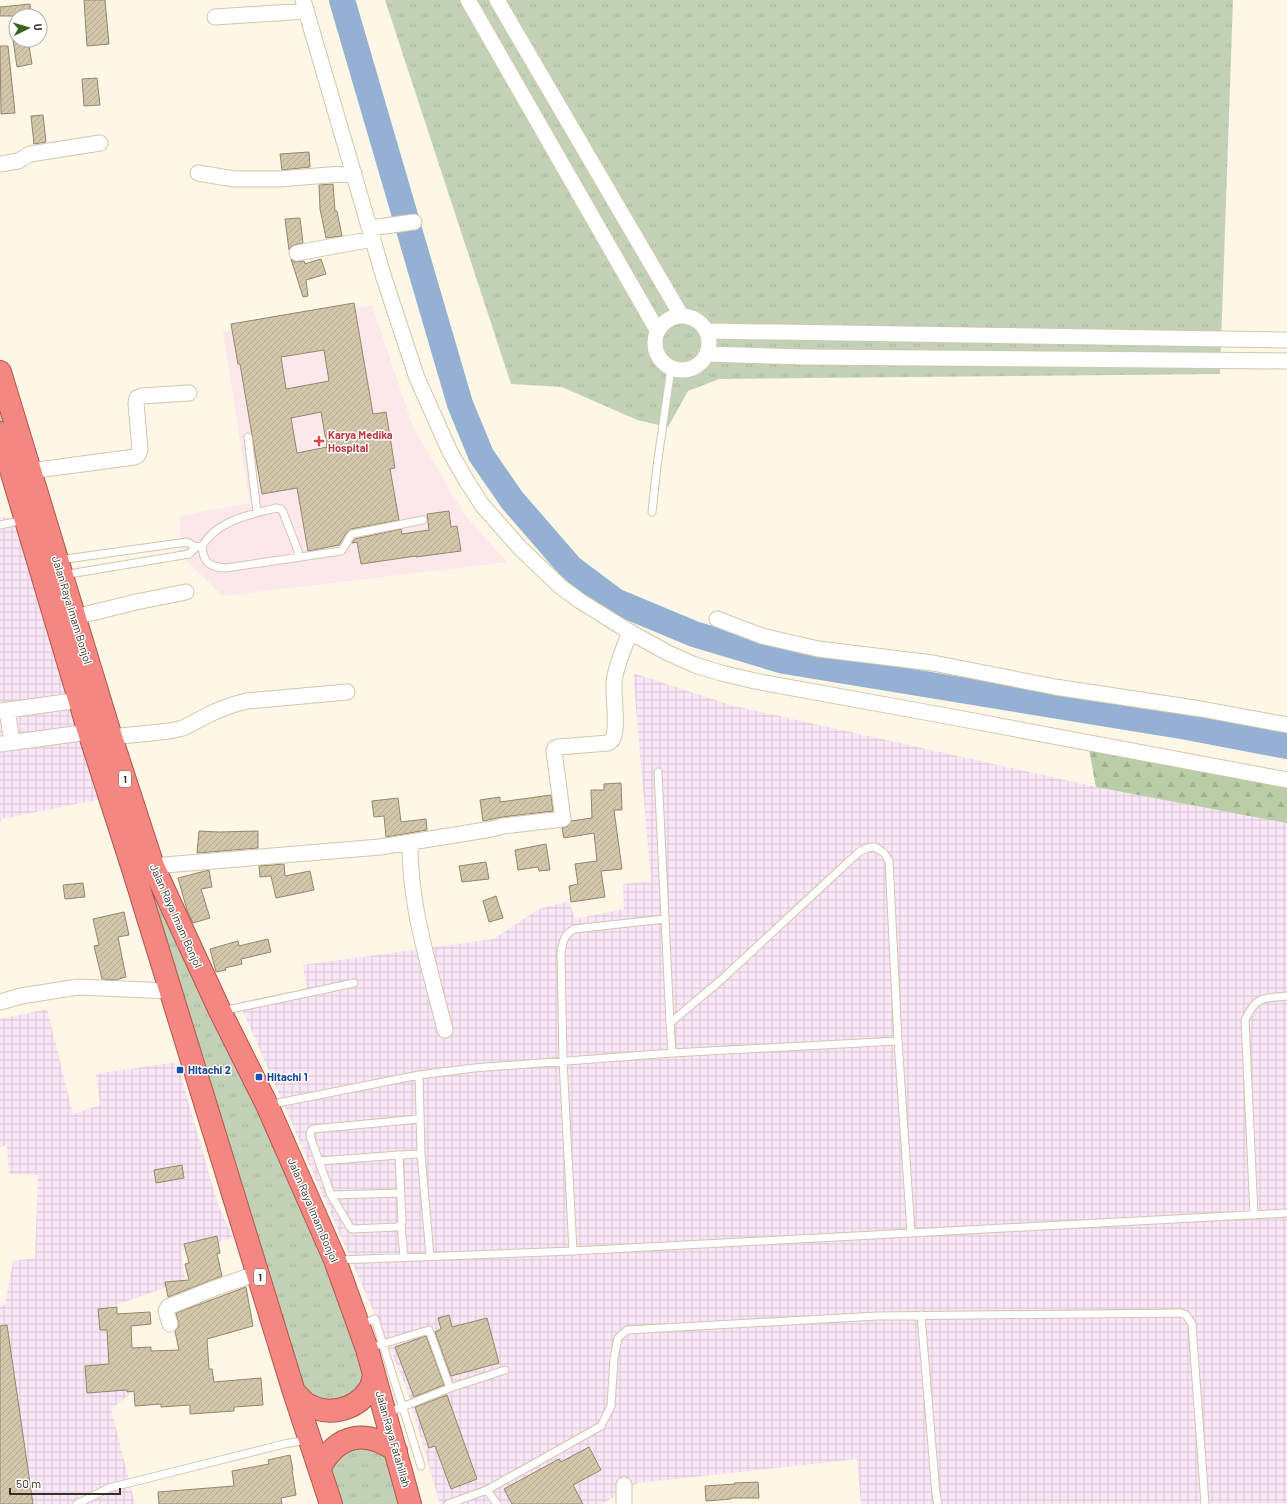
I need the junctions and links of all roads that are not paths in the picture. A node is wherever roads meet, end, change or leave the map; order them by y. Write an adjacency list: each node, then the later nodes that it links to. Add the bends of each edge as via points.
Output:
1 (468, 0): 13 (street)
2 (497, 0): 12 (street)
3 (305, 5): 4 (street); 8 (street)
4 (215, 17)
5 (100, 143): 6 (street, via 30,154 18,161)
6 (0, 164)
7 (198, 173): 8 (street, via 234,179)
8 (354, 174): 10 (street)
9 (413, 222): 10 (street)
10 (371, 233): 11 (street); 35 (street, via 417,378 450,452 482,505 500,528 561,587)
11 (297, 254)
12 (681, 315): 13 (street, via 667,319); 14 (street, via 696,319)
13 (657, 330): 18 (street, via 654,344 659,358)
14 (707, 331): 15 (street); 16 (street)
15 (1287, 340)
16 (707, 354): 17 (street); 18 (street, via 698,365 684,370)
17 (1287, 361)
18 (670, 368): 25 (lane)
19 (0, 372): 23 (highway, Jalan Raya Imam Bonjol / 1)
20 (189, 393): 23 (street, via 137,398 140,450 135,457)
21 (0, 433): 26 (highway, Jalan Raya Imam Bonjol / 1)
22 (248, 436): 24 (lane)
23 (30, 470): 31 (highway, Jalan Raya Imam Bonjol / 1)
24 (257, 512): 29 (lane, via 221,527); 30 (lane, via 281,509)
25 (652, 512)
26 (26, 519): 28 (lane); 37 (highway, Jalan Raya Imam Bonjol / 1)
27 (423, 520): 30 (lane, via 352,534 341,551)
28 (0, 525)
29 (199, 546): 30 (lane, via 207,562 215,567 226,568); 31 (lane, via 187,542); 31 (lane, via 189,554)
30 (298, 556)
31 (60, 568): 33 (highway, Jalan Raya Imam Bonjol / 1)
32 (186, 592): 33 (street)
33 (75, 617): 41 (highway, Jalan Raya Imam Bonjol / 1)
34 (717, 619): 39 (street, via 762,636 818,649 933,663 1055,687)
35 (630, 632): 44 (street, via 695,665 755,681); 45 (street, via 614,681 615,732 612,740 608,743 555,748 562,819)
36 (347, 692): 41 (street, via 247,701 214,712 183,728)
37 (80, 700): 38 (street); 40 (highway, Jalan Raya Imam Bonjol / 1)
38 (4, 711): 42 (street)
39 (1287, 724)
40 (89, 732): 42 (street); 49 (highway, Jalan Raya Imam Bonjol / 1)
41 (111, 737): 46 (highway, Jalan Raya Imam Bonjol / 1)
42 (6, 743)
43 (658, 772): 47 (lane)
44 (1287, 780)
45 (410, 842): 46 (street, via 340,851); 54 (street, via 416,914)
46 (153, 866): 52 (highway, Jalan Raya Imam Bonjol / 1)
47 (665, 919): 53 (lane); 57 (lane, via 574,929 566,934 561,952)
48 (354, 983): 52 (lane)
49 (170, 991): 51 (street, via 78,987); 74 (highway, Jalan Raya Imam Bonjol / 1)
50 (1287, 996): 67 (lane, via 1261,998 1251,1006 1245,1020)
51 (0, 1002)
52 (220, 1011): 59 (highway, Jalan Raya Imam Bonjol / 1)
53 (670, 1023): 55 (lane, via 721,980 859,852 875,847 884,853 889,861); 56 (lane)
54 (445, 1030)
55 (898, 1041): 56 (lane); 69 (lane)
56 (672, 1053): 57 (lane)
57 (563, 1061): 58 (lane); 70 (lane)
58 (418, 1075): 59 (lane); 60 (lane)
59 (267, 1105): 73 (highway, Jalan Raya Imam Bonjol / 1)
60 (419, 1119): 61 (lane); 63 (lane, via 313,1129 310,1136)
61 (421, 1154): 62 (lane); 71 (lane)
62 (399, 1155): 63 (lane); 64 (lane)
63 (319, 1161): 65 (lane)
64 (401, 1193): 65 (lane); 68 (lane)
65 (331, 1195): 68 (lane, via 352,1229)
66 (1287, 1213): 67 (lane)
67 (1254, 1215): 69 (lane)
68 (401, 1225): 72 (lane)
69 (911, 1232): 70 (lane)
70 (573, 1250): 71 (lane)
71 (430, 1256): 72 (lane)
72 (404, 1257): 73 (lane)
73 (335, 1260): 77 (highway, Jalan Raya Imam Bonjol / 1, via 358,1325)
74 (258, 1273): 76 (street, via 168,1307 166,1311); 81 (highway, Jalan Raya Imam Bonjol / 1)
75 (921, 1315): 88 (lane, via 627,1330 618,1338 611,1406 601,1426); 95 (lane); 96 (lane, via 1186,1315 1192,1324)
76 (170, 1324)
77 (375, 1346): 79 (highway, Jalan Raya Imam Bonjol / 1); 80 (lane, via 429,1330); 82 (lane)
78 (505, 1370): 80 (lane)
79 (374, 1375): 81 (highway, via 369,1389 360,1400 347,1408 333,1411 318,1409 305,1403); 82 (highway, Jalan Raya Fatahillah / 1)
80 (450, 1388): 82 (lane)
81 (294, 1392): 83 (highway, 1)
82 (395, 1410): 84 (highway, Jalan Raya Fatahillah / 1); 85 (lane)
83 (311, 1439): 86 (highway, 1); 89 (lane, via 109,1488)
84 (396, 1451): 86 (highway, via 373,1438 360,1437 335,1446 326,1455); 91 (highway, Jalan Raya Fatahillah / 1)
85 (421, 1466)
86 (320, 1467): 90 (highway, 1)
87 (624, 1485): 94 (street)
88 (487, 1490): 92 (lane); 93 (lane)
89 (77, 1504)
90 (332, 1504)
91 (410, 1504)
92 (448, 1504)
93 (497, 1504)
94 (624, 1504)
95 (938, 1504)
96 (1205, 1504)

